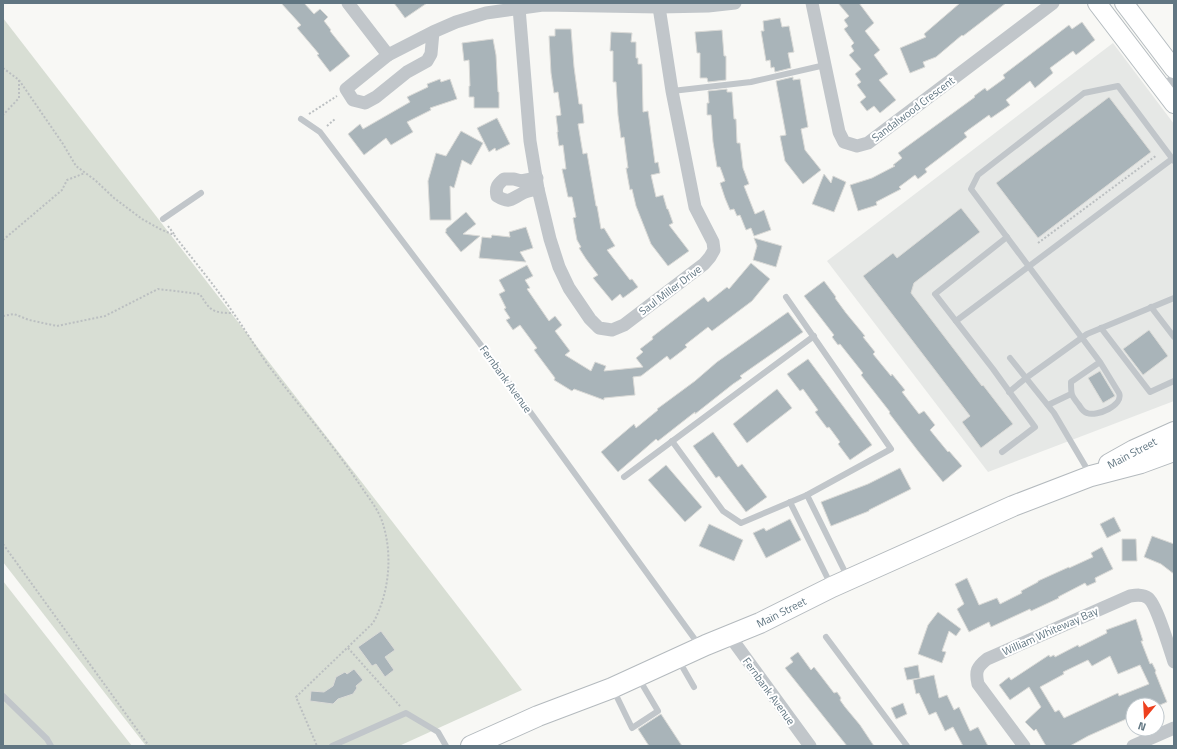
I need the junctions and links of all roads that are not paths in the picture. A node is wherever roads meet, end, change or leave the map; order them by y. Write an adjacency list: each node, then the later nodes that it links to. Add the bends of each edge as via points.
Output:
1 (348, 3): 11 (street)
2 (735, 3): 8 (street)
3 (812, 3): 12 (street, Sandalwood Crescent)
4 (1053, 3): 12 (street, Sandalwood Crescent, via 868,143 857,146 844,142 839,132)
5 (1097, 3): 14 (street)
6 (1124, 3): 13 (street)
7 (597, 4): 8 (street); 9 (street)
8 (659, 7): 15 (street, Saul Miller Drive)
9 (519, 8): 10 (street, via 486,13); 15 (street, Saul Miller Drive, via 530,141 550,239 569,288 599,328 612,330 624,325 704,264 714,250 713,242 695,207)
10 (433, 32): 11 (street); 11 (street, via 431,54 427,61 407,72 365,103 353,100 346,89)
11 (388, 56)
12 (825, 65): 15 (lane, via 751,82)
13 (1174, 69)
14 (1168, 85): 16 (street)
15 (672, 91)
16 (1174, 104)
17 (301, 119): 49 (lane, Fernbank Avenue, via 320,132 502,373)
18 (1173, 160): 21 (lane, via 1118,86 1084,93 978,175 971,189); 22 (lane)
19 (201, 193): 20 (lane)
20 (163, 219)
21 (1007, 237): 22 (lane); 26 (lane, via 935,294)
22 (1029, 266): 26 (lane); 30 (lane)
23 (786, 297): 28 (lane)
24 (1174, 298): 25 (lane)
25 (1151, 307): 27 (lane); 29 (lane)
26 (956, 321): 35 (lane)
27 (1101, 328): 30 (lane); 34 (lane, via 1150,392)
28 (814, 336): 39 (lane); 44 (lane, via 891,449)
29 (1174, 337)
30 (1082, 338): 32 (lane); 33 (lane)
31 (1010, 358): 33 (lane)
32 (1100, 362): 36 (lane, via 1071,382); 36 (lane, via 1121,396 1120,400 1100,413 1089,414)
33 (1026, 378): 35 (lane); 37 (lane)
34 (1174, 381)
35 (1009, 392): 41 (lane, via 1035,427)
36 (1071, 394): 37 (lane)
37 (1048, 406): 42 (lane)
38 (1174, 432): 42 (main road, Main Street, via 1134,450)
39 (672, 441): 43 (lane); 45 (lane, via 723,511 741,523)
40 (1174, 451): 42 (main road, Main Street)
41 (1002, 452)
42 (1091, 476): 46 (main road, Main Street, via 1013,506)
43 (624, 477)
44 (807, 495): 45 (lane); 46 (lane)
45 (790, 502): 46 (lane)
46 (841, 583): 47 (main road, Main Street, via 760,623)
47 (729, 635): 49 (main road, Main Street); 61 (street, Fernbank Avenue)
48 (826, 637): 62 (lane)
49 (701, 648): 50 (main road, Main Street)
50 (678, 658): 52 (main road, Main Street); 53 (lane)
51 (1174, 662): 63 (street, William Whiteway Bay, via 1155,607 1149,598 1140,594 1130,596 987,659 979,665 975,674 978,684)
52 (638, 676): 54 (main road, Main Street); 54 (lane, via 658,711 632,728)
53 (694, 687)
54 (612, 688): 60 (main road, Main Street, via 538,716)
55 (3, 696): 57 (lane)
56 (1174, 728): 64 (street)
57 (51, 746)
58 (332, 746): 59 (lane, via 406,713 438,732)
59 (446, 746)
60 (471, 746)
61 (810, 746)
62 (907, 746)
63 (1024, 746)
64 (1133, 746)

